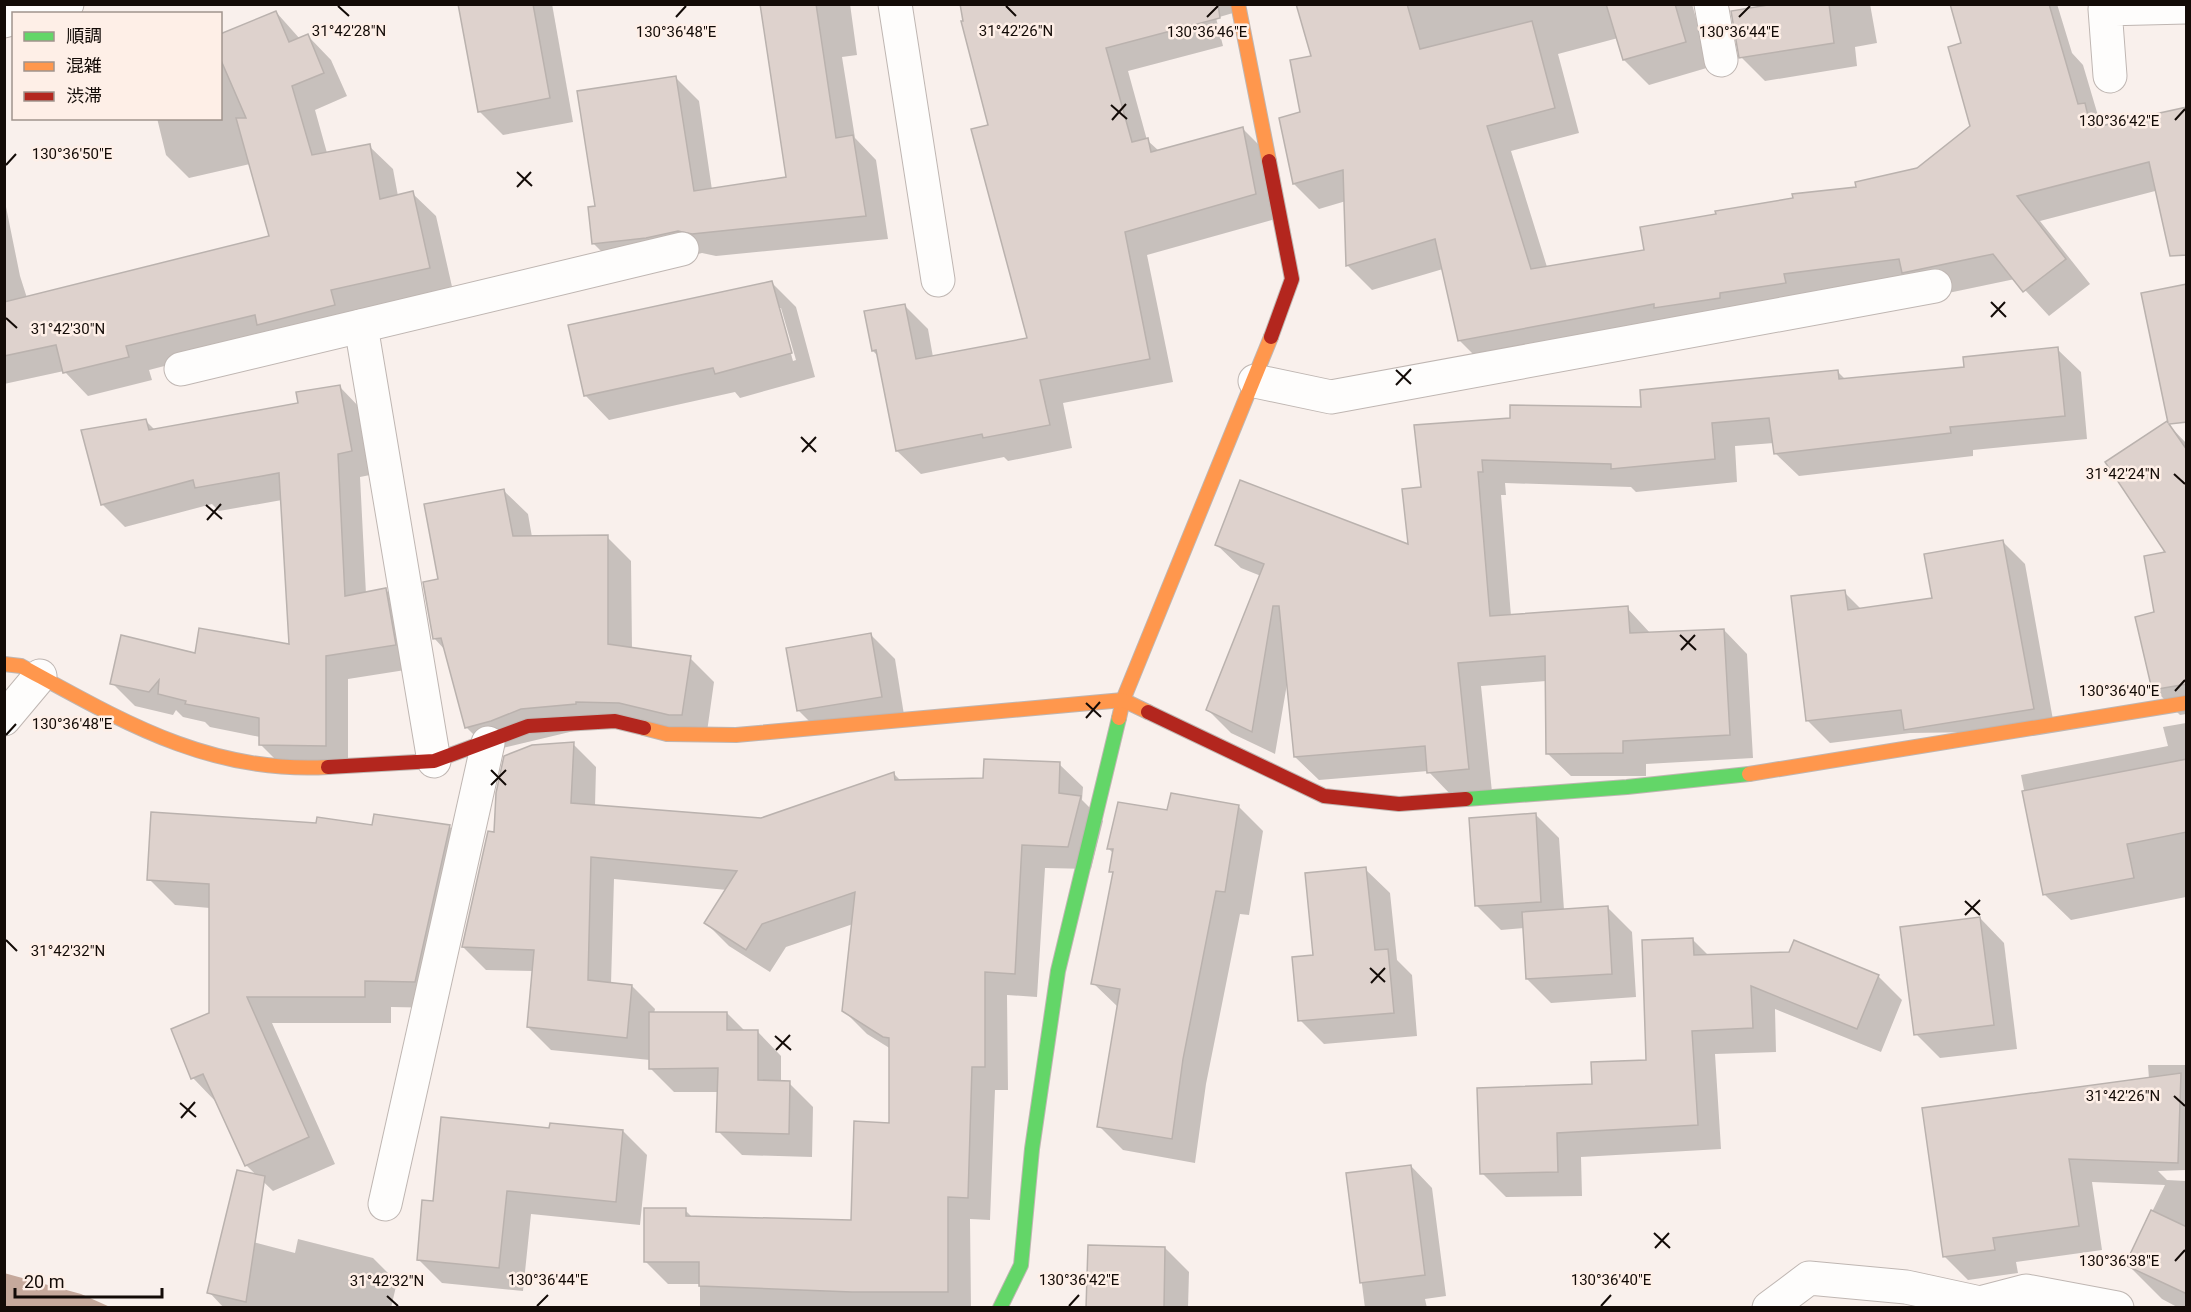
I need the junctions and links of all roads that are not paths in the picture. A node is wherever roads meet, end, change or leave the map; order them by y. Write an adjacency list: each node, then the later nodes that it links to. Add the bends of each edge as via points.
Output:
1 (67, 4): 6 (street)
2 (895, 4): 10 (street)
3 (1238, 4): 14 (street, via 1292,279)
4 (1711, 4): 7 (street)
5 (2187, 7): 8 (street, via 2105,9)
6 (39, 12)
7 (1720, 60)
8 (2110, 76)
9 (682, 249): 12 (street)
10 (938, 280)
11 (1935, 286): 14 (street, via 1332,397)
12 (361, 326): 13 (street); 21 (street)
13 (181, 369)
14 (1256, 381): 17 (street)
15 (4, 664): 16 (street, via 21,666)
16 (40, 676): 19 (street); 21 (street, via 130,726 213,758 292,769)
17 (1124, 700): 18 (street, via 1324,796 1399,804 1778,771); 20 (street, via 736,735 667,734 615,722 528,726); 24 (street, via 1058,971 1032,1149 1021,1265)
18 (2187, 703)
19 (4, 719)
20 (488, 744): 21 (street); 22 (street)
21 (434, 761)
22 (385, 1204)
23 (1977, 1305): 25 (street, via 1906,1287 1809,1278); 26 (street, via 2026,1291)
24 (1000, 1308)
25 (1768, 1308)
26 (2117, 1308)

